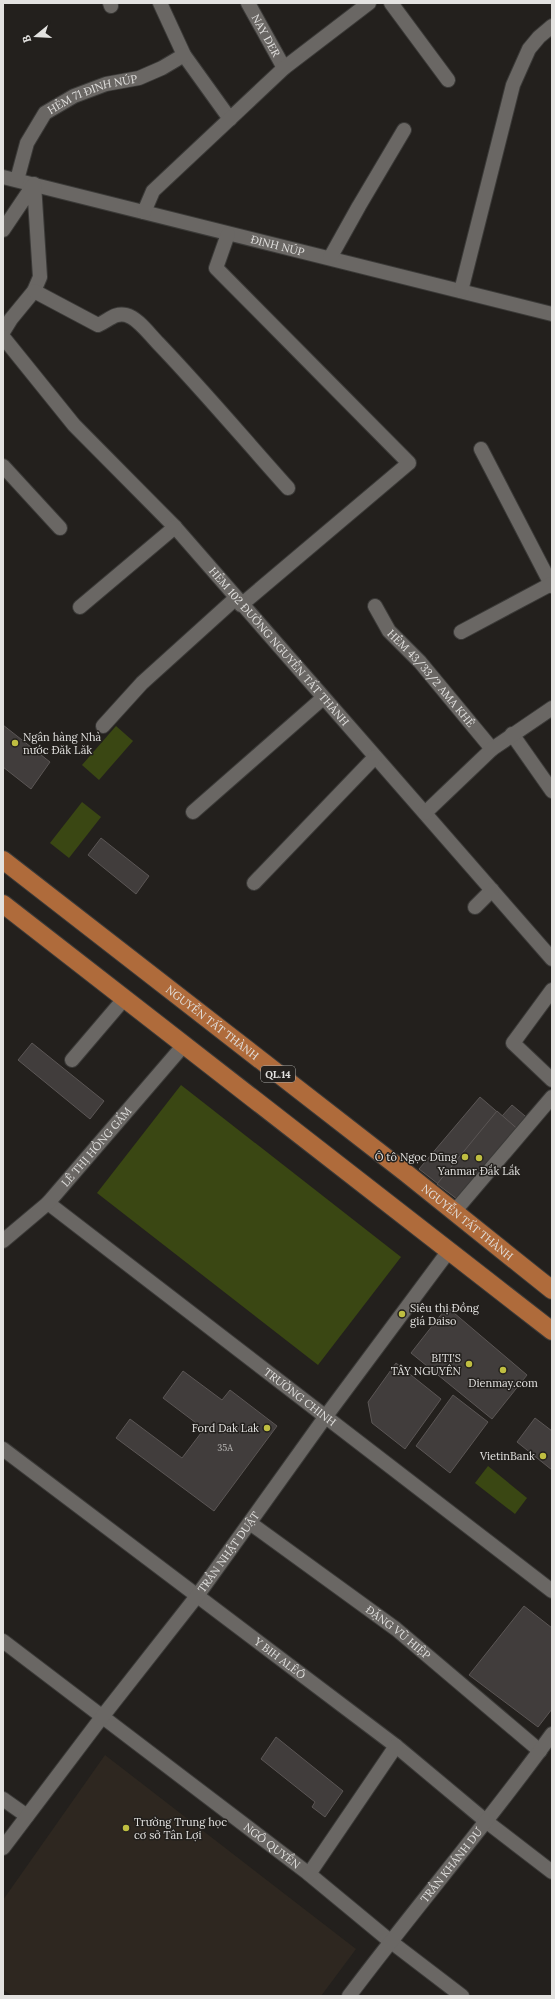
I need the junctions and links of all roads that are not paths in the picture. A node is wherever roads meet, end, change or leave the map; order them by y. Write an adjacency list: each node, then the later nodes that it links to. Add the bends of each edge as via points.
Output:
1 (160, 3): 6 (street)
2 (248, 3): 7 (street, NAY DER)
3 (370, 3): 7 (street)
4 (391, 3): 8 (street)
5 (552, 26): 19 (street, via 529,49 513,85)
6 (184, 55): 9 (street); 12 (street, HẺM 71 ĐINH NÚP, via 139,78 106,84 74,96 45,113 27,143)
7 (284, 68): 9 (street)
8 (448, 80)
9 (230, 119): 14 (street, via 153,191)
10 (404, 130): 17 (street)
11 (3, 177): 12 (street, ĐINH NÚP)
12 (17, 180): 13 (street, ĐINH NÚP)
13 (34, 184): 14 (street, ĐINH NÚP); 15 (street); 18 (street, via 40,277)
14 (144, 212): 16 (street, ĐINH NÚP)
15 (3, 230)
16 (228, 234): 17 (street, ĐINH NÚP); 30 (street, via 216,268 409,463)
17 (330, 258): 19 (street, ĐINH NÚP)
18 (34, 291): 21 (street); 25 (street, via 98,325 119,315 126,315 138,322)
19 (461, 291): 20 (street, ĐINH NÚP)
20 (552, 314)
21 (3, 332)
22 (3, 337): 26 (street, HẺM 102 ĐƯỜNG NGUYỄN TẤT THÀNH, via 74,425)
23 (481, 449): 28 (street)
24 (3, 466): 27 (street)
25 (288, 488)
26 (175, 527): 30 (street, HẺM 102 ĐƯỜNG NGUYỄN TẤT THÀNH); 32 (street)
27 (60, 528)
28 (546, 560): 29 (street)
29 (552, 585): 33 (street)
30 (238, 601): 34 (street, HẺM 102 ĐƯỜNG NGUYỄN TẤT THÀNH); 36 (street, via 142,684)
31 (375, 606): 38 (street, HẺM 43/33/2 AMA KHÊ, via 389,631 420,662)
32 (80, 607)
33 (461, 632)
34 (323, 698): 39 (street, HẺM 102 ĐƯỜNG NGUYỄN TẤT THÀNH); 41 (street)
35 (552, 708): 37 (street)
36 (102, 726)
37 (512, 734): 38 (street); 40 (street)
38 (492, 749): 42 (street)
39 (375, 757): 42 (street, HẺM 102 ĐƯỜNG NGUYỄN TẤT THÀNH); 44 (street)
40 (552, 791)
41 (193, 812)
42 (425, 813): 45 (street, HẺM 102 ĐƯỜNG NGUYỄN TẤT THÀNH)
43 (3, 860): 56 (main road, NGUYỄN TẤT THÀNH / QL.14)
44 (254, 883)
45 (492, 890): 47 (street); 48 (street, HẺM 102 ĐƯỜNG NGUYỄN TẤT THÀNH)
46 (3, 904): 50 (main road)
47 (475, 907)
48 (552, 959)
49 (552, 990): 53 (street, via 513,1043)
50 (124, 999): 51 (main road); 52 (street)
51 (183, 1046): 55 (street, LÊ THỊ HỒNG GẤM); 58 (main road)
52 (72, 1060)
53 (552, 1080)
54 (552, 1097): 56 (street)
55 (48, 1203): 57 (street, LÊ THỊ HỒNG GẤM); 61 (street, TRƯỜNG CHINH)
56 (454, 1212): 59 (main road, NGUYỄN TẤT THÀNH / QL.14)
57 (3, 1241)
58 (448, 1252): 60 (main road); 61 (street, TRẦN NHẬT DUẬT)
59 (552, 1290)
60 (552, 1331)
61 (326, 1416): 63 (street, TRẦN NHẬT DUẬT); 64 (street, TRƯỜNG CHINH)
62 (3, 1449): 65 (street, Y BIH ALÊÔ)
63 (250, 1523): 65 (street, TRẦN NHẬT DUẬT); 70 (street, ĐẶNG VŨ HIỆP, via 396,1630)
64 (552, 1591)
65 (197, 1596): 67 (street, TRẦN NHẬT DUẬT); 69 (street, Y BIH ALÊÔ)
66 (3, 1641): 67 (street, NGÔ QUYỀN)
67 (102, 1717): 72 (street, TRẦN NHẬT DUẬT); 76 (street, NGÔ QUYỀN)
68 (552, 1734): 70 (street, TRẦN KHÁNH DƯ)
69 (396, 1746): 73 (street, Y BIH ALÊÔ); 76 (street)
70 (540, 1751): 73 (street, TRẦN KHÁNH DƯ)
71 (3, 1799): 72 (street)
72 (26, 1816): 74 (street, TRẦN NHẬT DUẬT)
73 (487, 1822): 75 (street, Y BIH ALÊÔ); 77 (street, TRẦN KHÁNH DƯ)
74 (3, 1848)
75 (552, 1872)
76 (309, 1874): 77 (street, NGÔ QUYỀN)
77 (390, 1942): 78 (street, TRẦN KHÁNH DƯ); 79 (street, NGÔ QUYỀN)
78 (349, 1996)
79 (462, 1996)

